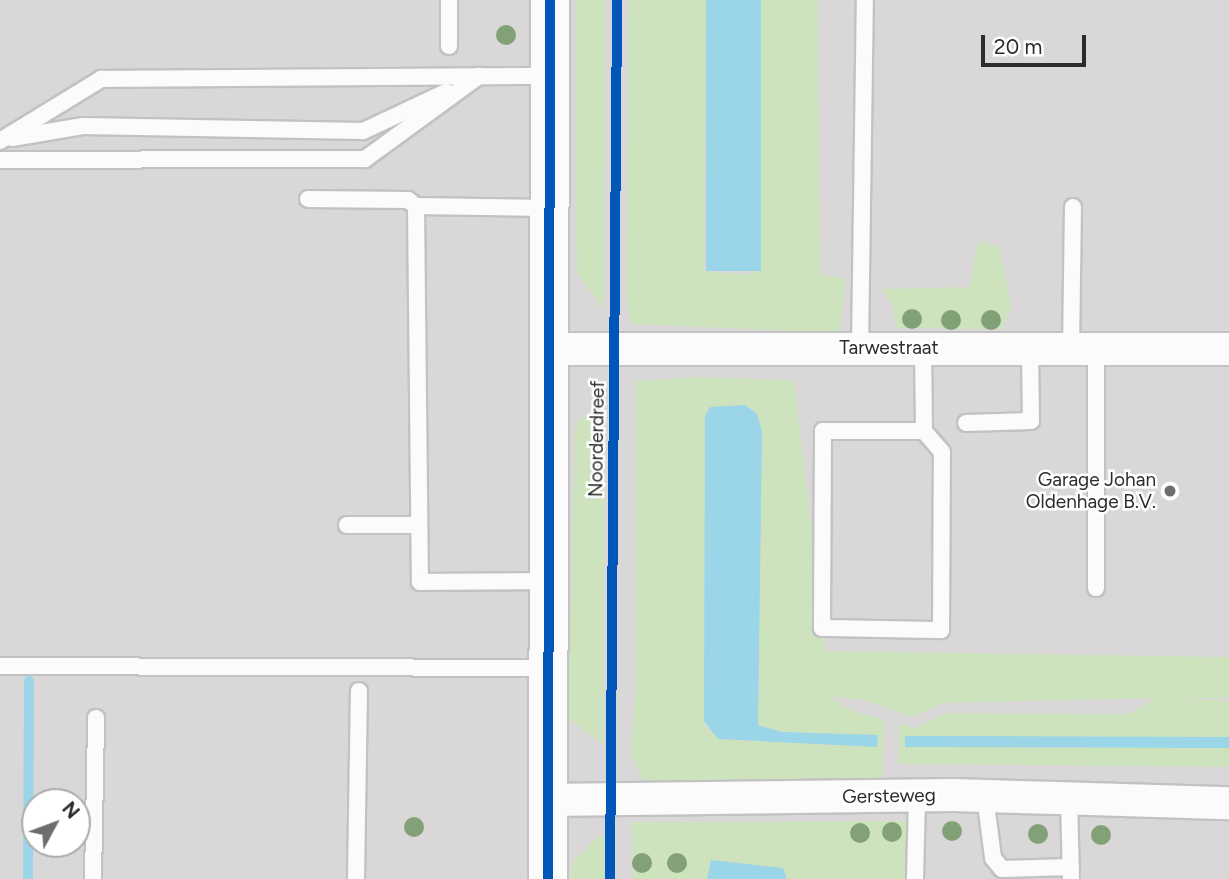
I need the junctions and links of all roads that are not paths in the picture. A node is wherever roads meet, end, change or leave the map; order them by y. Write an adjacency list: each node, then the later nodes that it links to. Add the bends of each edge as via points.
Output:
1 (449, 0): 4 (lane)
2 (550, 0): 6 (street)
3 (865, 0): 13 (lane)
4 (449, 46)
5 (479, 76): 6 (lane); 7 (lane, via 363,131 83,127); 7 (lane, via 101,79); 8 (lane, via 365,159)
6 (550, 76): 12 (street)
7 (1, 141)
8 (0, 160)
9 (308, 199): 10 (lane, via 408,200)
10 (416, 206): 12 (lane); 22 (lane)
11 (1073, 207): 17 (lane)
12 (550, 208): 15 (street)
13 (860, 348): 14 (street, Tarwestraat); 15 (street, Tarwestraat)
14 (923, 348): 16 (street, Tarwestraat); 20 (lane)
15 (549, 349): 23 (street)
16 (1030, 349): 17 (street, Tarwestraat); 19 (lane, via 1031,421)
17 (1084, 349): 18 (street, Tarwestraat); 24 (lane)
18 (1229, 349)
19 (966, 424)
20 (924, 431): 20 (lane, via 942,452 942,630 822,628 823,431)
21 (347, 525): 22 (lane)
22 (419, 525): 23 (lane, via 419,582)
23 (549, 581): 26 (street)
24 (1096, 588)
25 (0, 666): 26 (lane)
26 (548, 668): 32 (street)
27 (359, 691): 36 (lane)
28 (96, 718): 35 (lane)
29 (917, 795): 30 (street, Gersteweg); 32 (street, Gersteweg); 38 (lane)
30 (985, 796): 31 (street, Gersteweg); 34 (lane, via 990,845 1002,869)
31 (1069, 798): 33 (street, Gersteweg); 34 (lane)
32 (548, 800): 37 (street)
33 (1229, 803)
34 (1071, 873)
35 (93, 879)
36 (356, 879)
37 (548, 879)
38 (915, 879)

